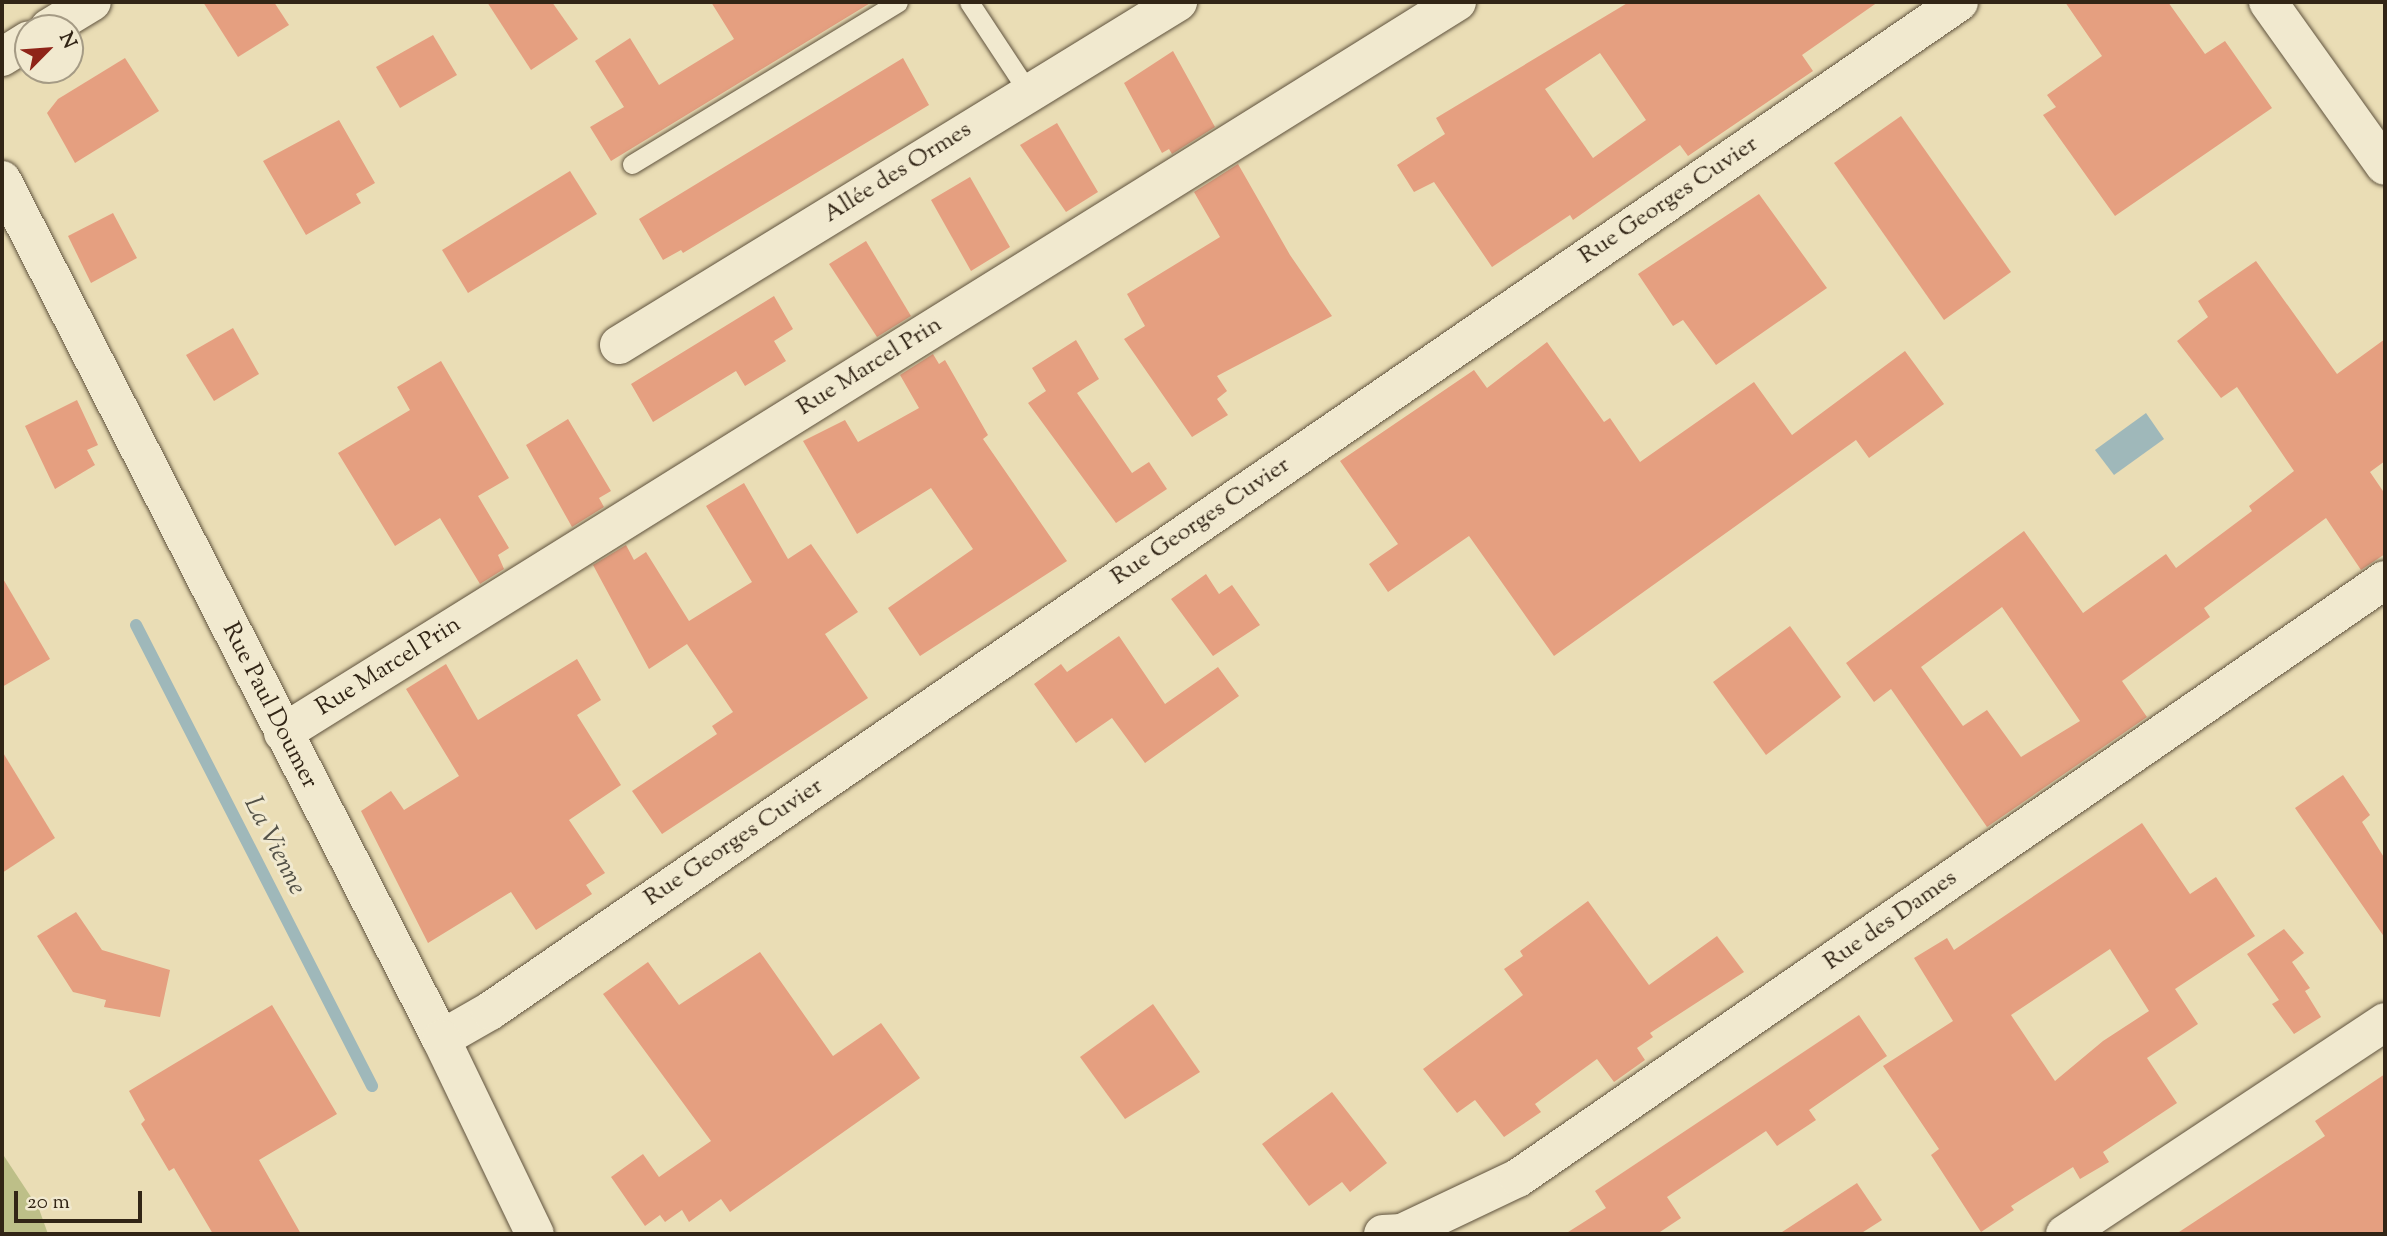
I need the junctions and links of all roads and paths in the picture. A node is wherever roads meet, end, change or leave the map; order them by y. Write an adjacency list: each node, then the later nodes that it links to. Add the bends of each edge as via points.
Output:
1 (92, 2): 8 (street)
2 (898, 2): 10 (lane)
3 (969, 2): 9 (lane)
4 (1178, 2): 9 (street, Allée des Ormes)
5 (1457, 2): 15 (street, Rue Marcel Prin)
6 (1959, 2): 17 (street, Rue Georges Cuvier, via 490,1011)
7 (2268, 2): 11 (street)
8 (72, 14)
9 (1029, 93): 13 (street, Allée des Ormes)
10 (632, 164)
11 (2385, 166)
12 (2, 180): 15 (street, Rue Paul Doumer)
13 (619, 345)
14 (2385, 580): 19 (street, Rue des Dames, via 1518,1178 1402,1233)
15 (283, 733): 17 (street, Rue Paul Doumer)
16 (2385, 1022): 20 (street)
17 (442, 1039): 18 (street, Rue Paul Doumer)
18 (535, 1234)
19 (1382, 1234)
20 (2065, 1234)

